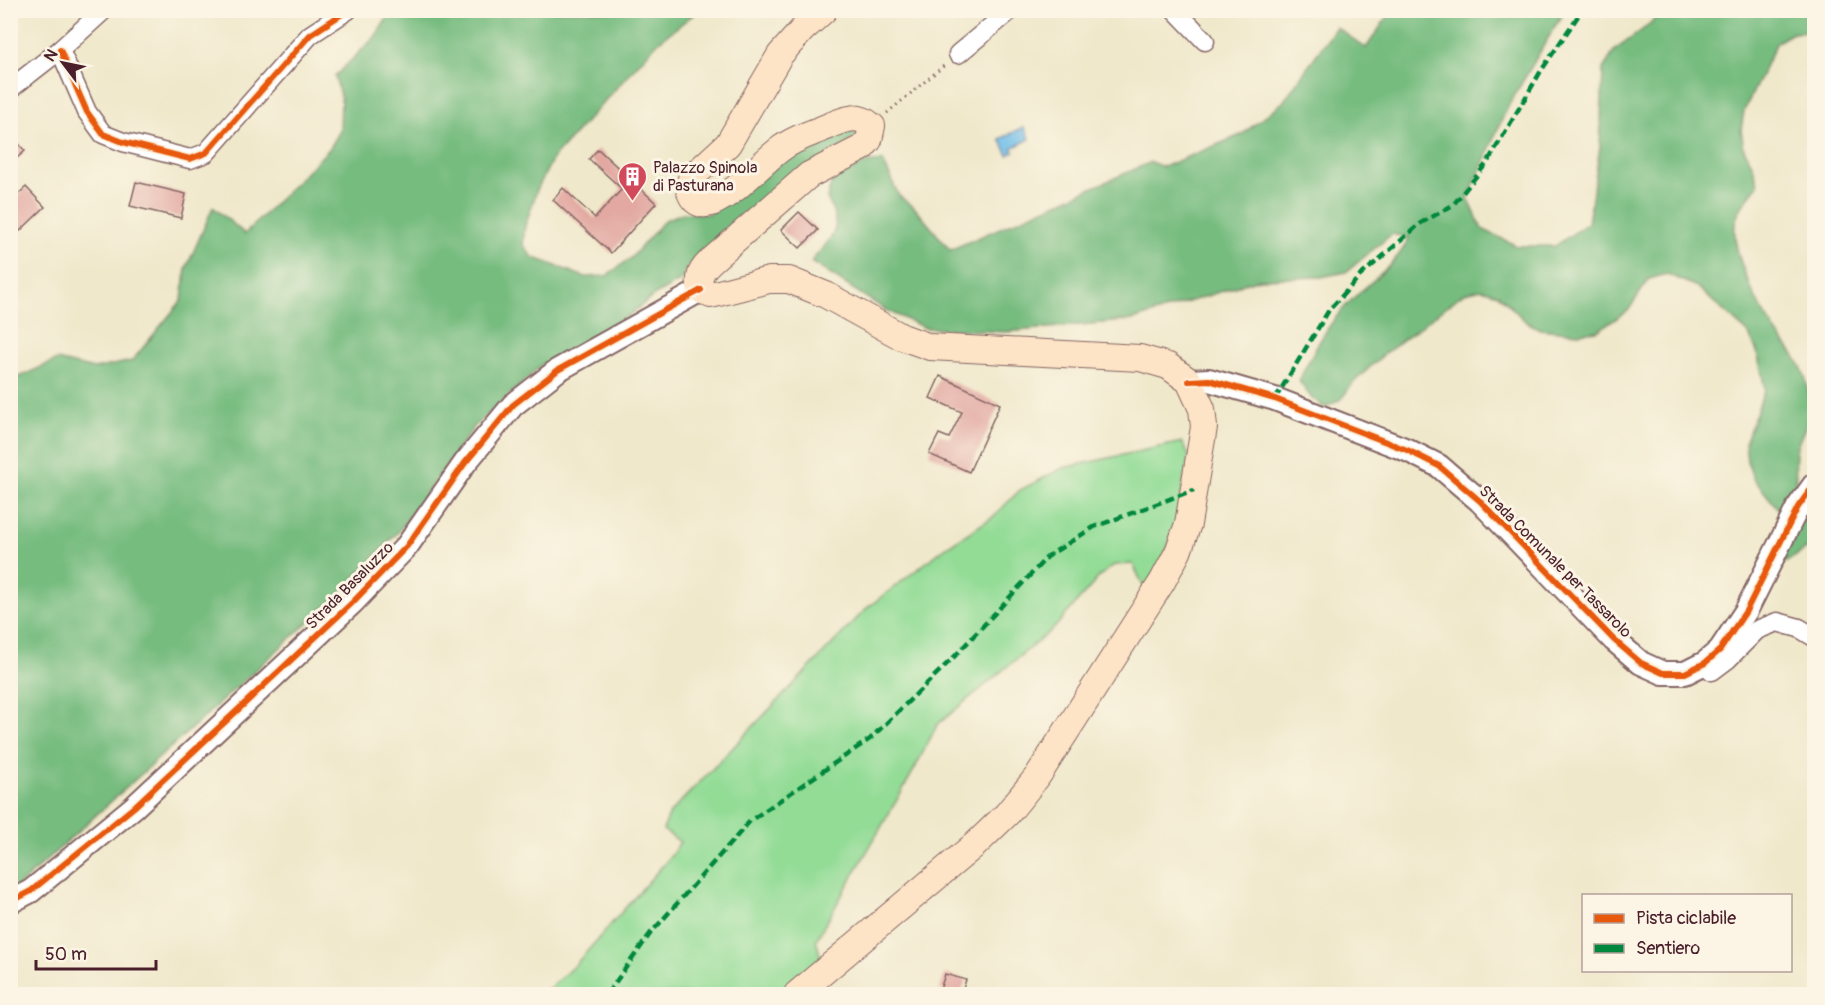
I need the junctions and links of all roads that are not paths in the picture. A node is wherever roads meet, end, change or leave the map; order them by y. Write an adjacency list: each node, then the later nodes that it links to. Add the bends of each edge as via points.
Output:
1 (104, 10): 7 (street)
2 (348, 10): 7 (street, via 310,35 207,153 190,159 103,134 87,112)
3 (824, 10): 10 (main road, via 780,55 728,144 692,177 689,193 696,201 712,204 782,148 850,117 862,118 872,126 869,140 862,148 809,175 704,267 698,282)
4 (1011, 10): 8 (street)
5 (1175, 10): 6 (street)
6 (1205, 41)
7 (60, 50): 9 (street)
8 (958, 54)
9 (10, 89)
10 (701, 290): 11 (main road, via 711,295 769,279 789,280 930,347 1140,358 1168,366); 15 (street, Strada Basaluzzo, via 558,370 513,405 465,463 407,546 352,603 134,807 31,891)
11 (1189, 381): 14 (street, Strada Comunale per Tassarolo, via 1209,380 1275,399 1439,466 1480,501 1641,663 1664,673 1685,673); 16 (main road, via 1202,409 1204,427 1188,524 1162,582 1037,777 1007,814)
12 (1815, 485): 14 (street, via 1798,507 1746,611 1720,650)
13 (1815, 637): 14 (street, Strada Comunale per Tassarolo, via 1777,622 1757,630 1712,671)
14 (1705, 663)
15 (10, 902)
16 (797, 994)

